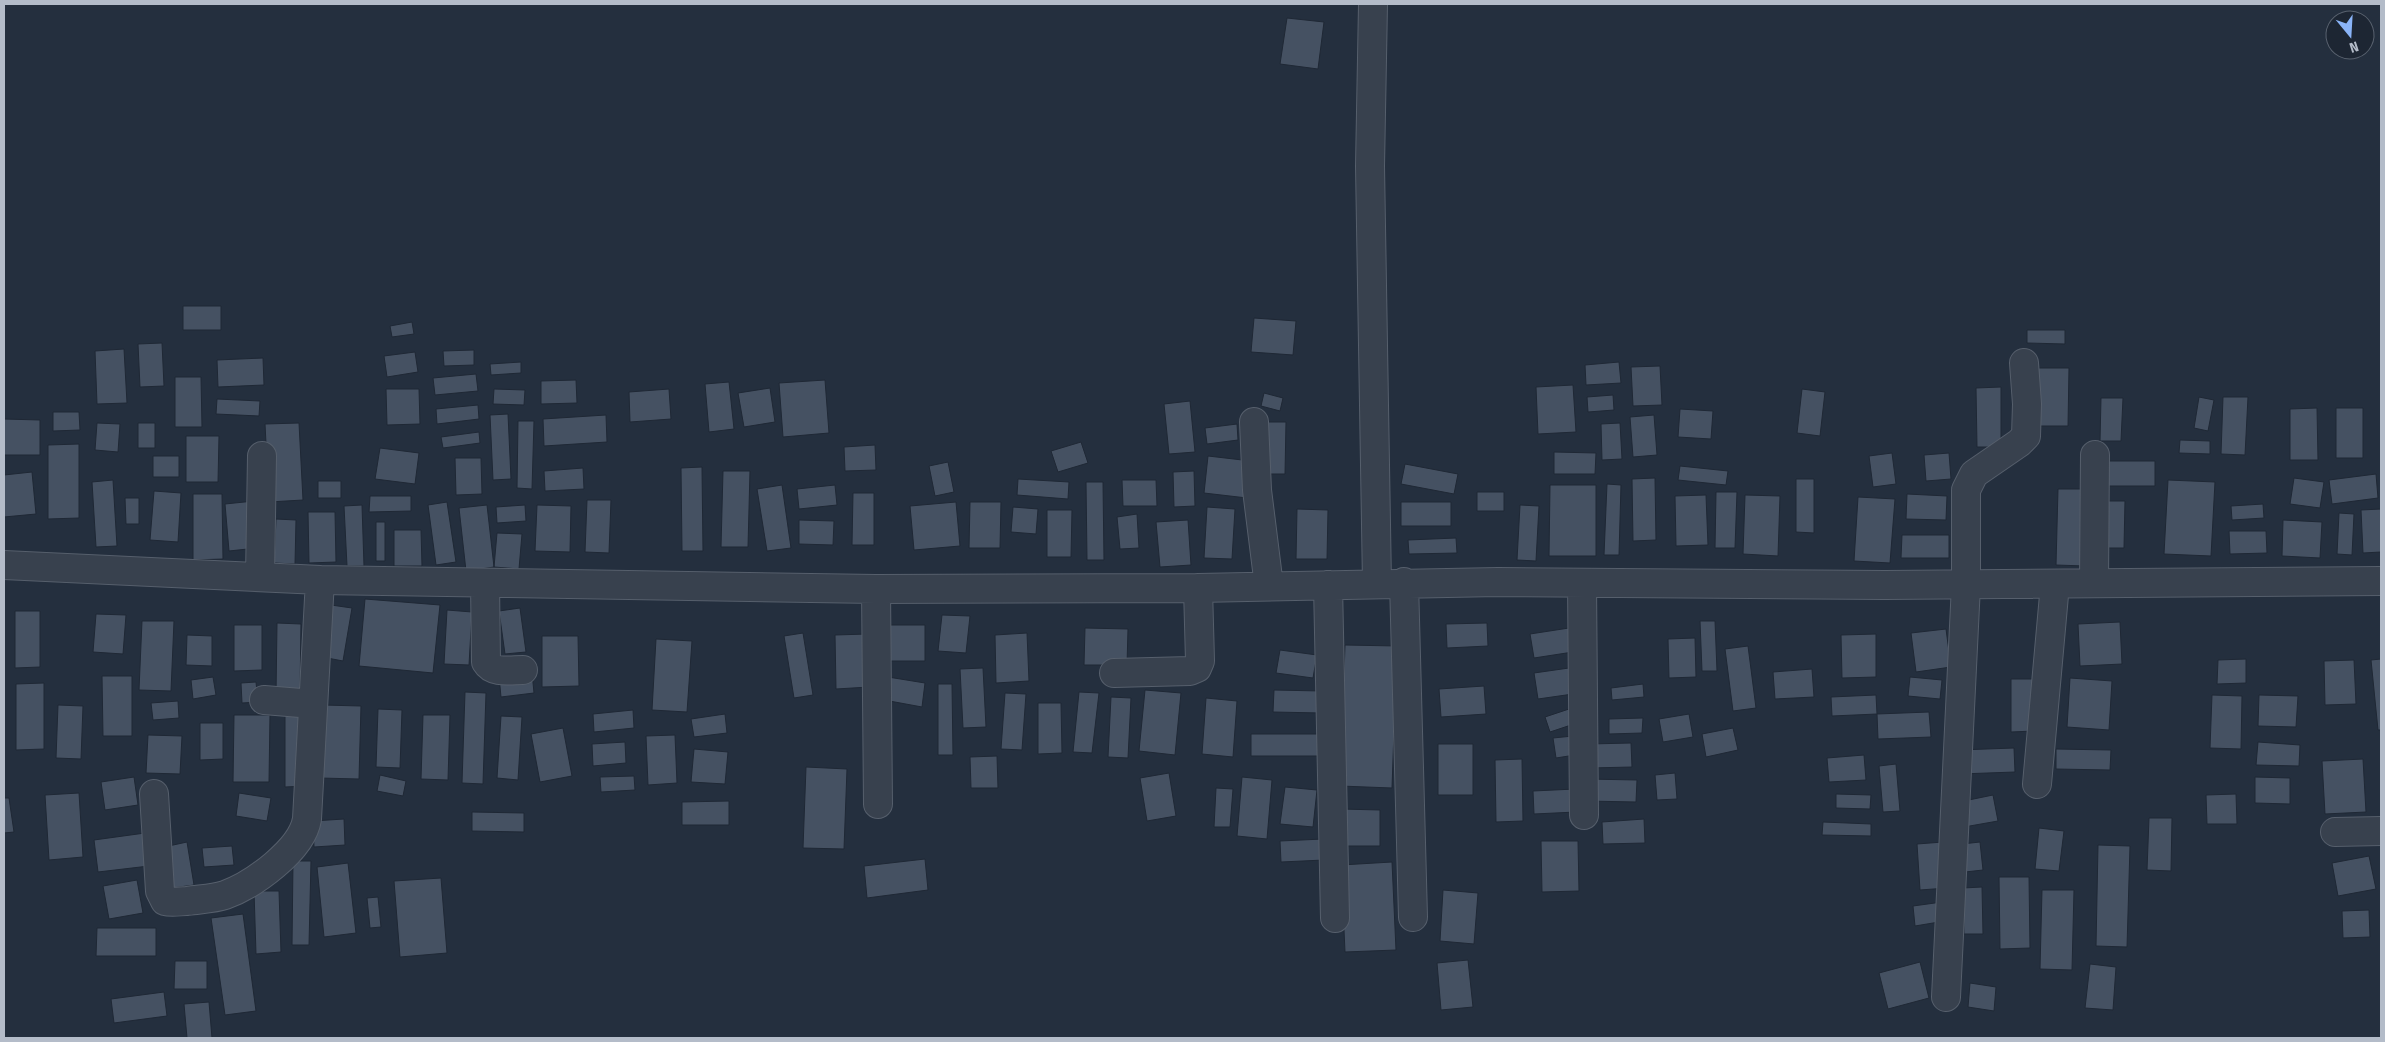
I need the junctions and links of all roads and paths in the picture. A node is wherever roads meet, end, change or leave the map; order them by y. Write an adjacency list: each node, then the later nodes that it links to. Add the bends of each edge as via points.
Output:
1 (1373, 4): 14 (street, via 1370,166)
2 (2024, 363): 15 (street, via 2026,436 1974,474 1966,490)
3 (1254, 422): 18 (street, via 1257,490)
4 (2095, 455): 13 (street)
5 (262, 456): 7 (street)
6 (4, 565): 7 (street)
7 (260, 577): 8 (street)
8 (320, 580): 11 (street); 24 (street)
9 (2381, 581): 13 (street)
10 (1404, 582): 12 (street); 14 (street); 32 (street)
11 (485, 583): 19 (street); 21 (street, via 486,662 498,670)
12 (1582, 583): 15 (street); 28 (street)
13 (2094, 583): 16 (street)
14 (1377, 584): 17 (street)
15 (1966, 584): 16 (street); 33 (street)
16 (2055, 584): 25 (street)
17 (1328, 585): 18 (street); 31 (street)
18 (1269, 586): 20 (street)
19 (876, 588): 20 (street); 27 (street)
20 (1198, 588): 22 (street, via 1200,660 1197,668 1190,671)
21 (523, 670)
22 (1114, 673)
23 (264, 700): 24 (street)
24 (313, 704): 26 (street, via 306,824 296,843 278,861 240,888 213,898 171,902 163,899)
25 (2037, 784)
26 (154, 794)
27 (878, 804)
28 (1584, 815)
29 (2381, 831): 30 (street)
30 (2335, 832)
31 (1335, 918)
32 (1413, 918)
33 (1946, 997)

